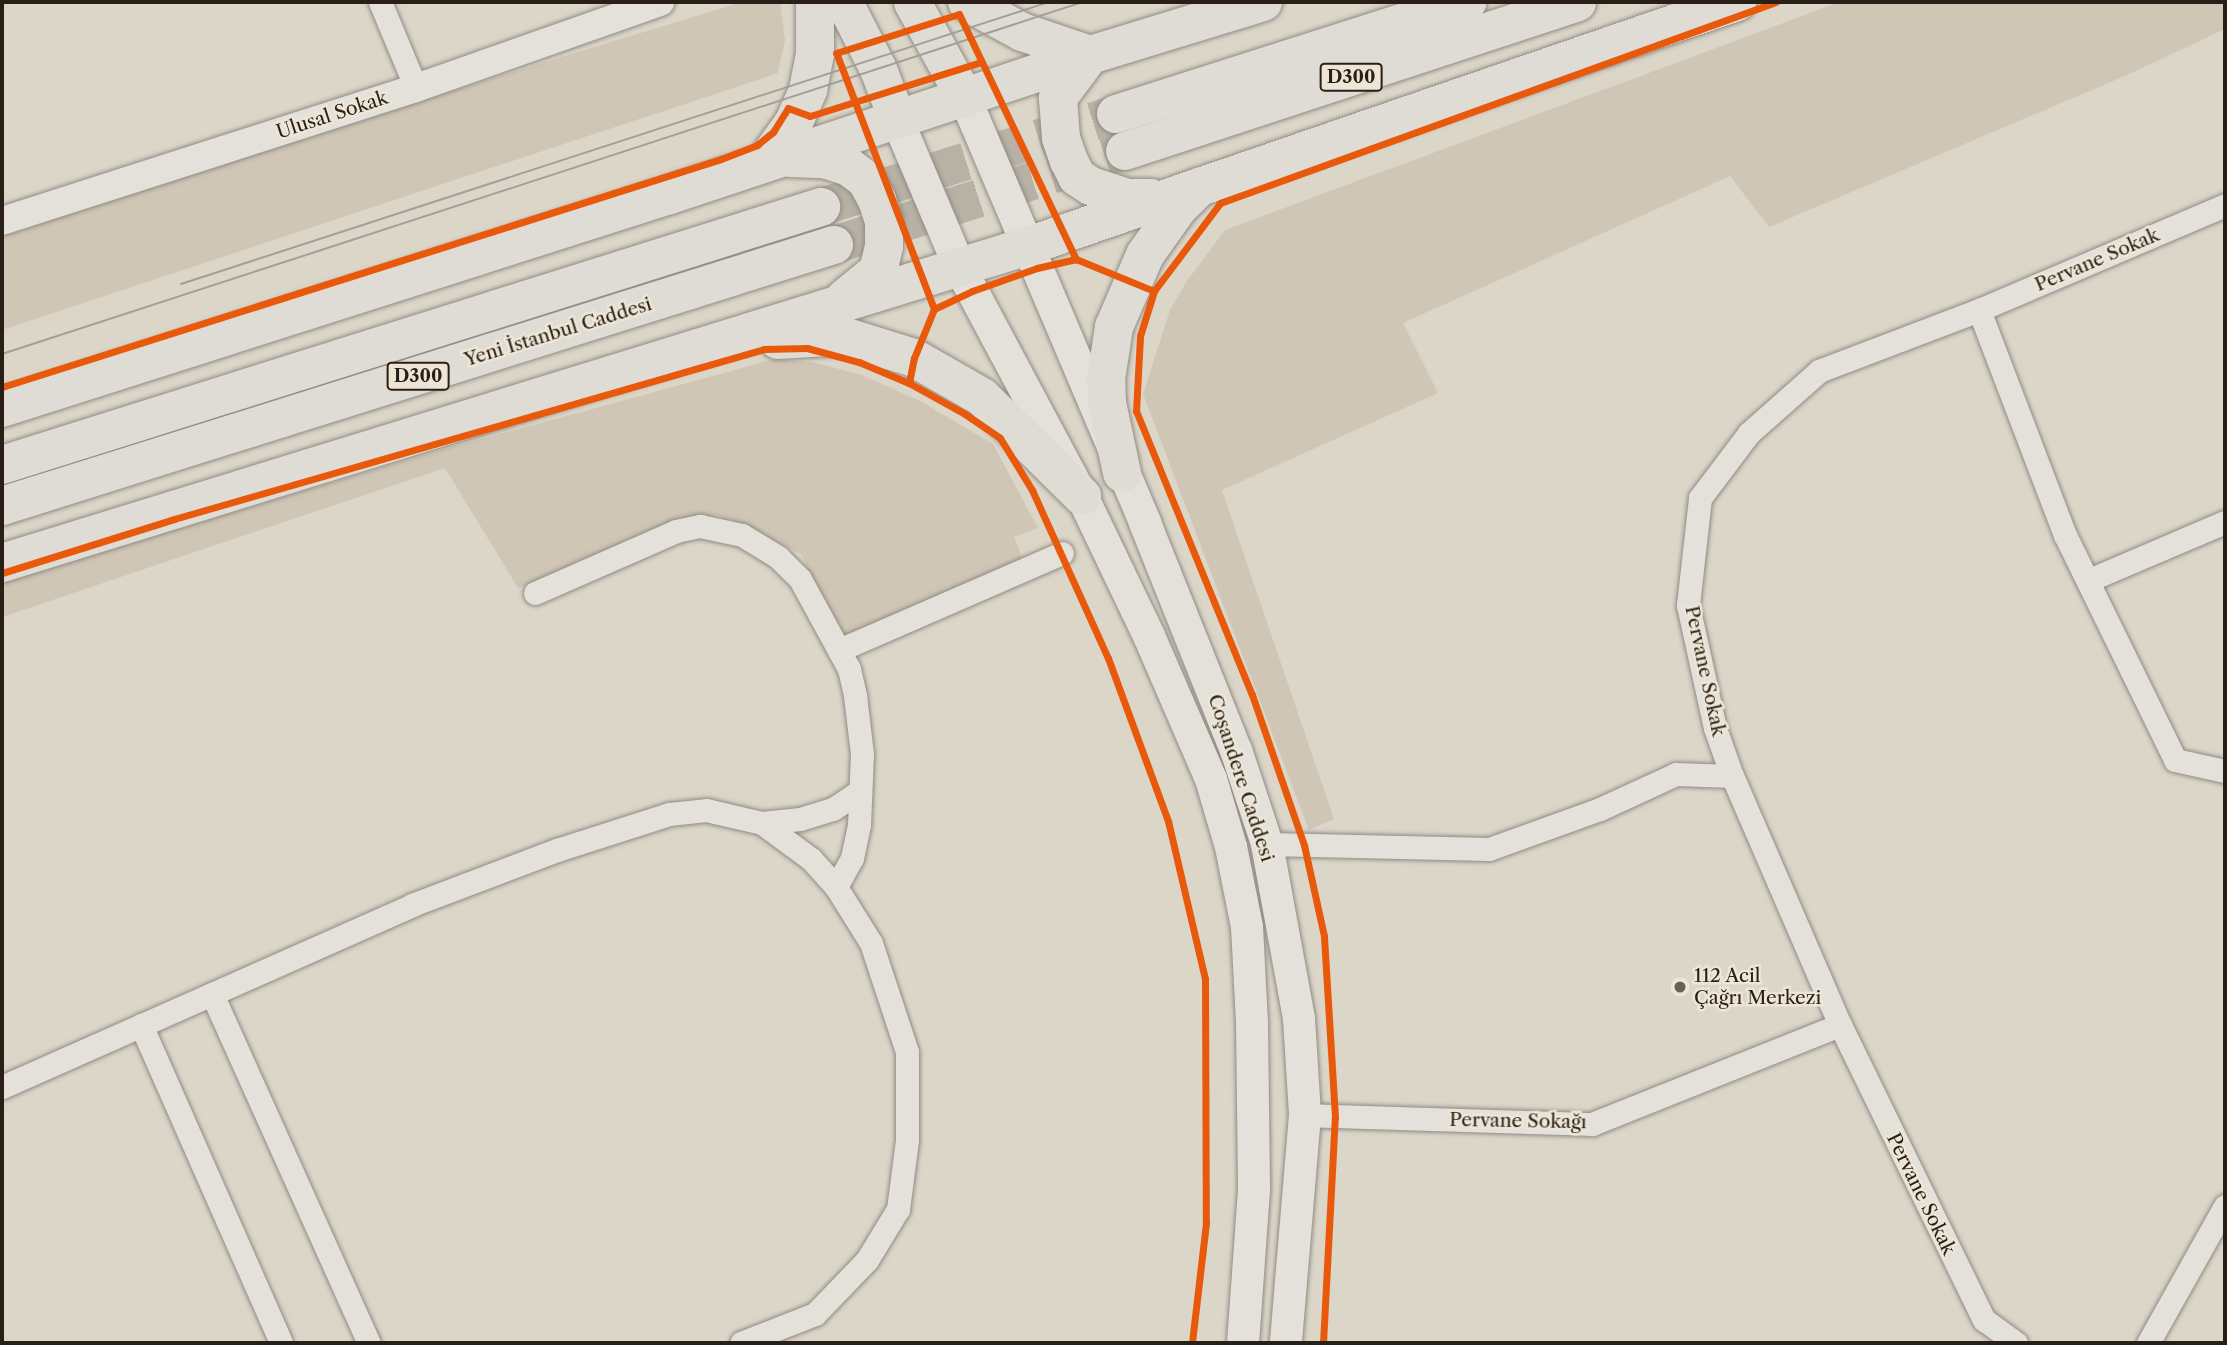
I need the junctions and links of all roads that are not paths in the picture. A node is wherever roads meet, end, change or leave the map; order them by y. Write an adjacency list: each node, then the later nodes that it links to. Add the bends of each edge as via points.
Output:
1 (380, 2): 12 (street)
2 (660, 2): 12 (street, Ulusal Sokak)
3 (815, 2): 17 (highway, via 815,53 808,90)
4 (844, 2): 15 (main road)
5 (912, 2): 13 (main road)
6 (967, 2): 11 (highway, via 1022,32)
7 (1263, 2): 11 (highway)
8 (1468, 2): 14 (highway, D300)
9 (1577, 2): 16 (highway, D300)
10 (1737, 2): 18 (highway)
11 (1090, 55): 13 (highway); 19 (highway, via 1058,99 1061,138 1077,177 1106,193)
12 (416, 88): 22 (street, Ulusal Sokak)
13 (965, 98): 15 (highway); 24 (main road, Coşandere Caddesi)
14 (1116, 114)
15 (897, 119): 17 (highway); 25 (main road, Coşandere Caddesi)
16 (1125, 152)
17 (771, 160): 26 (highway, via 824,159 849,167 866,180 877,201 884,221 878,271); 29 (highway)
18 (1201, 186): 19 (highway); 31 (highway, via 1179,207 1145,255 1114,327 1107,403)
19 (1163, 198): 24 (highway)
20 (2225, 205): 27 (street, Pervane Sokak)
21 (821, 208): 30 (highway, Yeni İstanbul Caddesi / D300)
22 (2, 221)
23 (834, 245): 33 (highway, Yeni İstanbul Caddesi / D300)
24 (1028, 246): 25 (highway); 31 (main road, Coşandere Caddesi)
25 (959, 266): 26 (highway); 32 (main road, Coşandere Caddesi)
26 (835, 306): 28 (highway)
27 (1979, 310): 37 (street, via 2065,535); 41 (street, Pervane Sokak, via 1819,371 1749,433 1700,498 1688,606 1715,728)
28 (716, 344): 32 (highway, via 843,336 914,358 982,397); 36 (highway)
29 (2, 408)
30 (2, 465)
31 (1122, 473): 44 (main road, Coşandere Caddesi, via 1236,750)
32 (1082, 496): 55 (main road, Coşandere Caddesi, via 1211,779 1247,927 1254,1190)
33 (2, 506)
34 (2225, 522): 37 (street)
35 (1062, 552): 39 (street)
36 (2, 563)
37 (2089, 580): 40 (street, via 2175,760)
38 (535, 593): 39 (street, via 676,531 700,526 742,535 778,557 800,579)
39 (839, 650): 42 (street, via 855,696 862,754)
40 (2225, 771)
41 (1732, 776): 44 (street, via 1675,774 1600,809 1489,849); 48 (street, Pervane Sokak)
42 (860, 791): 43 (street, via 833,809); 45 (street, via 852,858)
43 (762, 823): 45 (street, via 811,859); 46 (street, via 706,810 668,814 412,905)
44 (1267, 844): 50 (main road, Coşandere Caddesi, via 1299,1019)
45 (836, 887): 54 (street, via 871,943 907,1052 906,1140 898,1209 867,1260 815,1314)
46 (212, 994): 47 (street); 53 (street)
47 (141, 1025): 49 (street); 52 (street)
48 (1840, 1026): 50 (street, Pervane Sokağı, via 1592,1124); 57 (street, Pervane Sokak, via 1984,1320)
49 (2, 1087)
50 (1304, 1115): 56 (main road, Coşandere Caddesi)
51 (2225, 1206): 58 (street)
52 (281, 1343)
53 (369, 1343)
54 (741, 1343)
55 (1242, 1343)
56 (1286, 1343)
57 (2016, 1343)
58 (2148, 1343)

